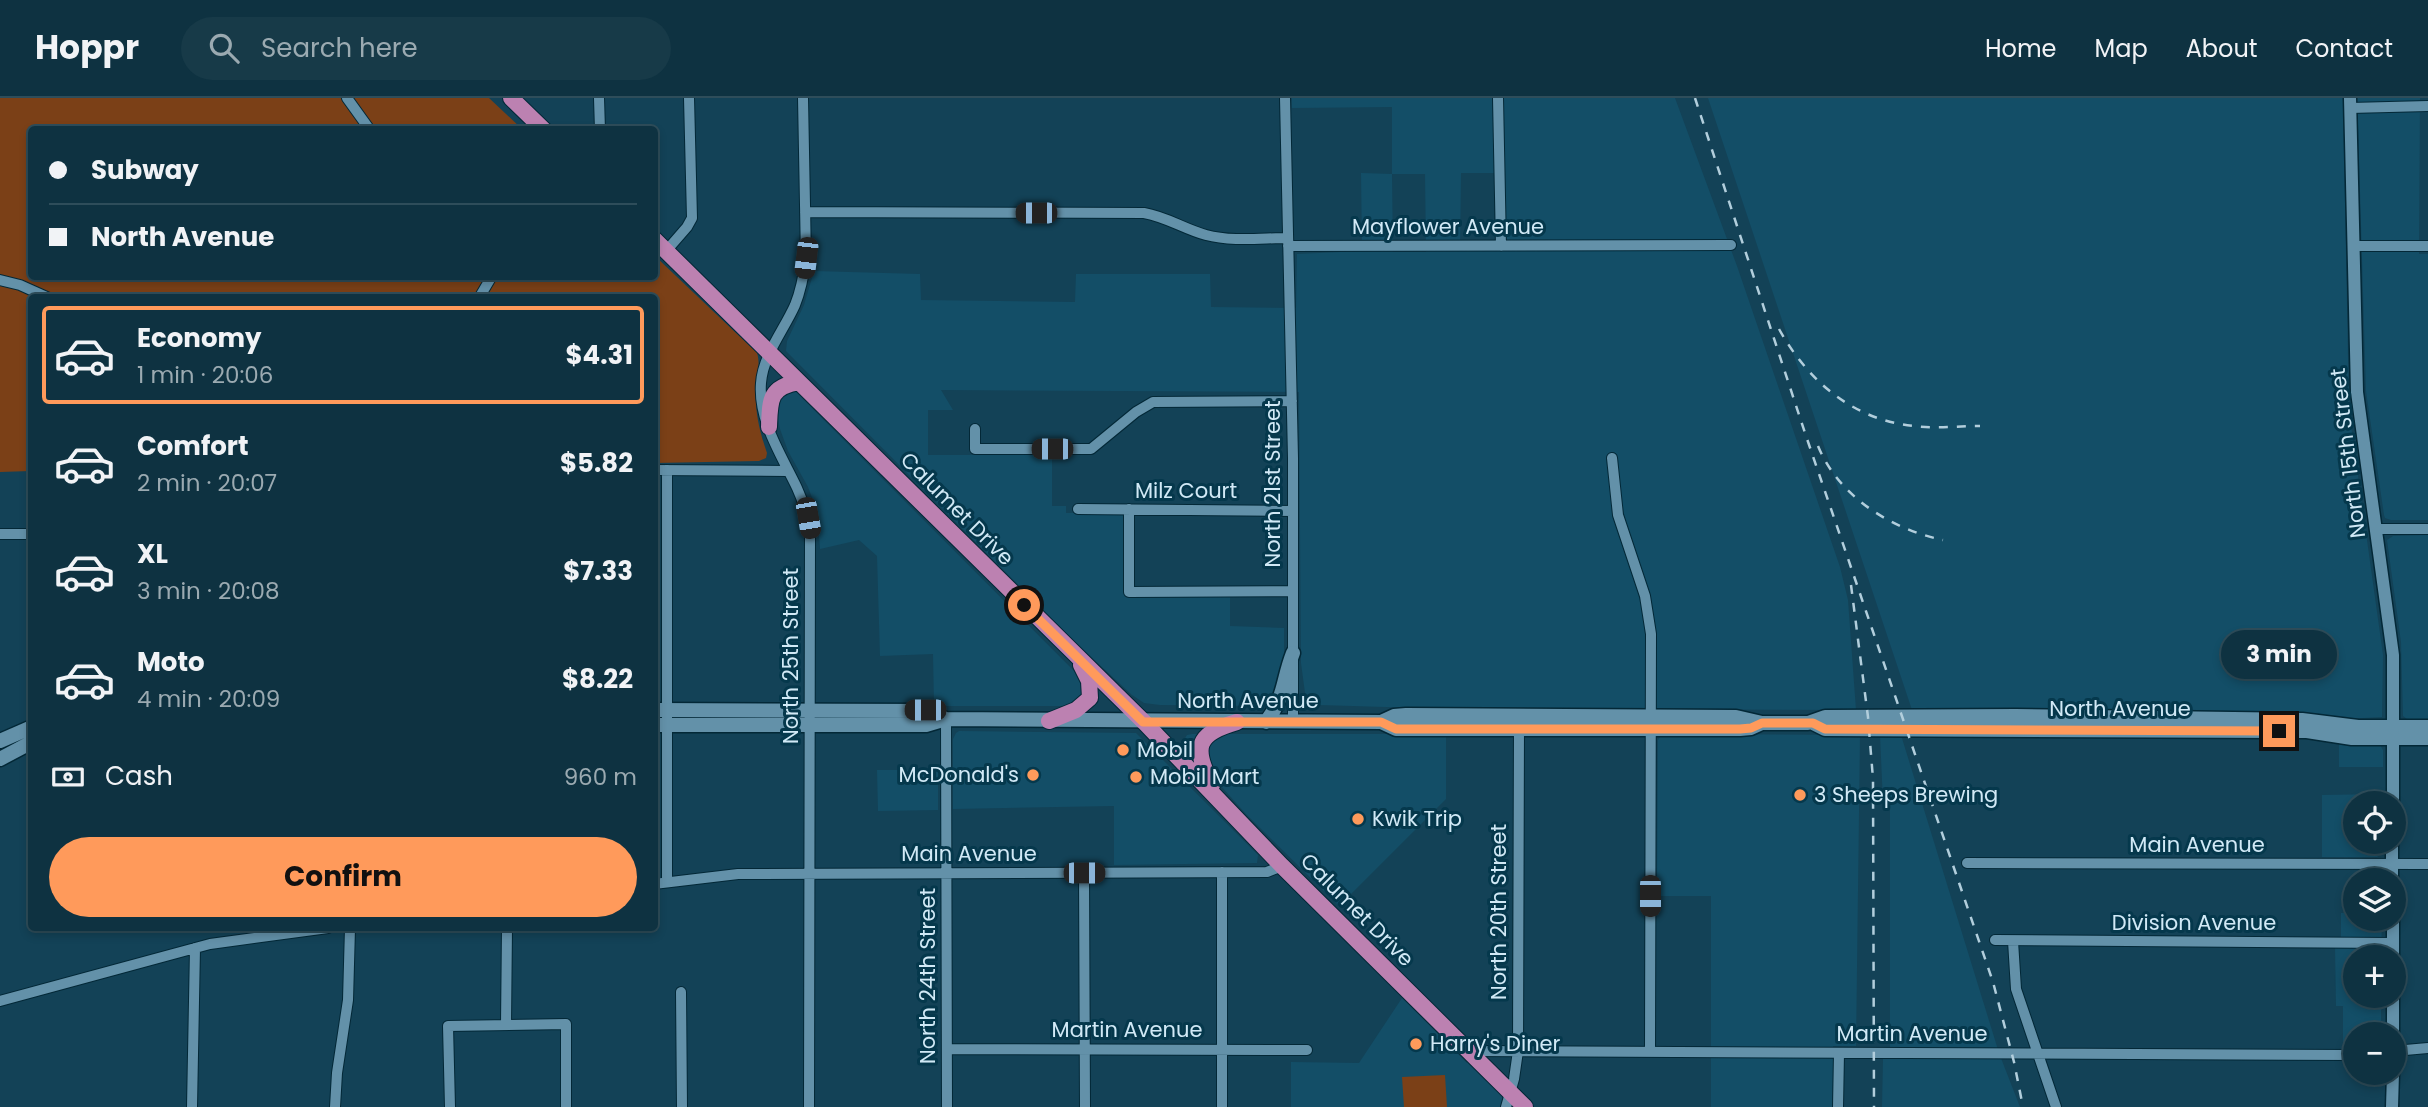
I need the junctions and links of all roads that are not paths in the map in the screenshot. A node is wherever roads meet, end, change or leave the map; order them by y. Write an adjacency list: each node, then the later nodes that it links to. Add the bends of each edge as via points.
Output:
1 (347, 98): 10 (street)
2 (512, 98): 11 (main road)
3 (599, 98): 12 (street)
4 (689, 98): 15 (street, via 692,218 688,227)
5 (803, 98): 13 (street, North 25th Street)
6 (1285, 98): 14 (street, North 21st Street)
7 (1498, 98): 17 (street)
8 (2350, 103): 9 (street); 18 (street, North 15th Street)
9 (2428, 106)
10 (367, 126)
11 (540, 126)
12 (600, 126)
13 (806, 212): 14 (street, Mayflower Avenue, via 1144,214 1208,236); 22 (street, North 25th Street, via 800,291)
14 (1288, 242): 17 (street, Mayflower Avenue); 24 (street, North 21st Street)
15 (661, 244): 22 (main road, Calumet Drive)
16 (1731, 245): 17 (street, Mayflower Avenue)
17 (1501, 246)
18 (2353, 246): 19 (street); 34 (street, North 15th Street, via 2357,392)
19 (2428, 246)
20 (0, 280): 21 (street)
21 (40, 294)
22 (770, 354): 23 (main road, Calumet Drive); 25 (street, North 25th Street, via 760,386)
23 (799, 382): 25 (main road, via 775,391); 39 (main road, Calumet Drive)
24 (1292, 401): 26 (street, via 1153,402 1091,449 975,449); 33 (street, North 21st Street)
25 (769, 426): 30 (street, North 25th Street)
26 (975, 429)
27 (1612, 458): 50 (street, via 1618,515 1649,618)
28 (658, 470): 29 (street)
29 (667, 470): 30 (street); 41 (street)
30 (788, 471): 42 (street, North 25th Street, via 803,502 810,535)
31 (1078, 509): 32 (street, Milz Court)
32 (1129, 509): 33 (street, Milz Court); 38 (street, via 1129,592)
33 (1293, 511): 38 (street, North 21st Street)
34 (2376, 529): 35 (street); 53 (street, North 15th Street, via 2393,655)
35 (2428, 529)
36 (0, 534): 37 (street)
37 (28, 534)
38 (1293, 591): 40 (street, North 21st Street)
39 (1072, 652): 44 (main road, via 1089,681 1090,698); 45 (main road, Calumet Drive)
40 (1293, 653): 47 (main road, via 1282,698); 48 (street, North 21st Street)
41 (660, 718): 42 (main road, North Avenue); 70 (street)
42 (810, 718): 43 (main road, North Avenue, via 926,725); 69 (street, North 25th Street)
43 (946, 719): 44 (main road, North Avenue); 67 (street, North 24th Street)
44 (1049, 721): 45 (main road, North Avenue)
45 (1143, 722): 46 (main road, North Avenue); 59 (main road, Calumet Drive)
46 (1237, 722): 47 (main road, North Avenue); 59 (main road, via 1210,733 1200,749)
47 (1266, 722): 48 (main road, North Avenue)
48 (1293, 722): 49 (main road, North Avenue, via 1381,722 1406,715)
49 (1519, 722): 50 (main road, North Avenue); 90 (street, North 20th Street)
50 (1651, 723): 53 (main road, North Avenue, via 1737,717 1762,723 1813,723 1825,729 2293,731 2344,737); 91 (street)
51 (2428, 727): 53 (main road, North Avenue)
52 (28, 729): 55 (main road)
53 (2393, 733): 54 (main road, North Avenue); 58 (street, North 15th Street)
54 (2428, 738)
55 (0, 741)
56 (28, 744): 57 (main road)
57 (0, 759)
58 (2393, 791)
59 (1219, 800): 64 (main road, Calumet Drive)
60 (2392, 854): 62 (street)
61 (1967, 863): 62 (street, Main Avenue)
62 (2392, 864): 63 (street, Main Avenue); 65 (street)
63 (2428, 864)
64 (1282, 866): 66 (street, Main Avenue, via 1267,872); 89 (main road, Calumet Drive)
65 (2392, 868)
66 (1222, 872): 68 (street, Main Avenue); 86 (street)
67 (947, 873): 68 (street, Main Avenue); 69 (street, Main Avenue); 84 (street, North 24th Street)
68 (1084, 873): 85 (street)
69 (810, 874): 70 (street, Main Avenue, via 738,874); 102 (street, North 25th Street)
70 (667, 883): 71 (street, Main Avenue)
71 (658, 884)
72 (307, 931): 79 (street)
73 (350, 931): 98 (street, via 348,1000)
74 (508, 931): 82 (street)
75 (2393, 931): 78 (street)
76 (1995, 940): 77 (street, Division Avenue)
77 (2013, 941): 78 (street, Division Avenue); 93 (street, via 2016,989)
78 (2393, 943)
79 (195, 947): 81 (street); 97 (street)
80 (681, 992): 101 (street)
81 (0, 1001)
82 (506, 1025): 99 (street, via 448,1026); 100 (street, via 566,1024)
83 (2428, 1048): 88 (street)
84 (947, 1049): 85 (street, Martin Avenue); 103 (street, North 24th Street)
85 (1084, 1050): 86 (street, Martin Avenue); 104 (street)
86 (1222, 1050): 87 (street, Martin Avenue); 105 (street)
87 (1307, 1050)
88 (2406, 1050)
89 (1469, 1051): 90 (street, Martin Avenue); 96 (main road, Calumet Drive)
90 (1518, 1051): 91 (street, Martin Avenue); 96 (street, North 20th Street)
91 (1650, 1052): 92 (street, Martin Avenue)
92 (1839, 1053): 93 (street, Martin Avenue); 107 (street)
93 (2037, 1053): 94 (street, Martin Avenue); 108 (street)
94 (2343, 1055)
95 (2392, 1085): 109 (street)
96 (1508, 1100): 106 (main road, Calumet Drive)
97 (192, 1107)
98 (335, 1107)
99 (450, 1107)
100 (566, 1107)
101 (682, 1107)
102 (808, 1107)
103 (947, 1107)
104 (1085, 1107)
105 (1222, 1107)
106 (1525, 1107)
107 (1838, 1107)
108 (2056, 1107)
109 (2392, 1107)

